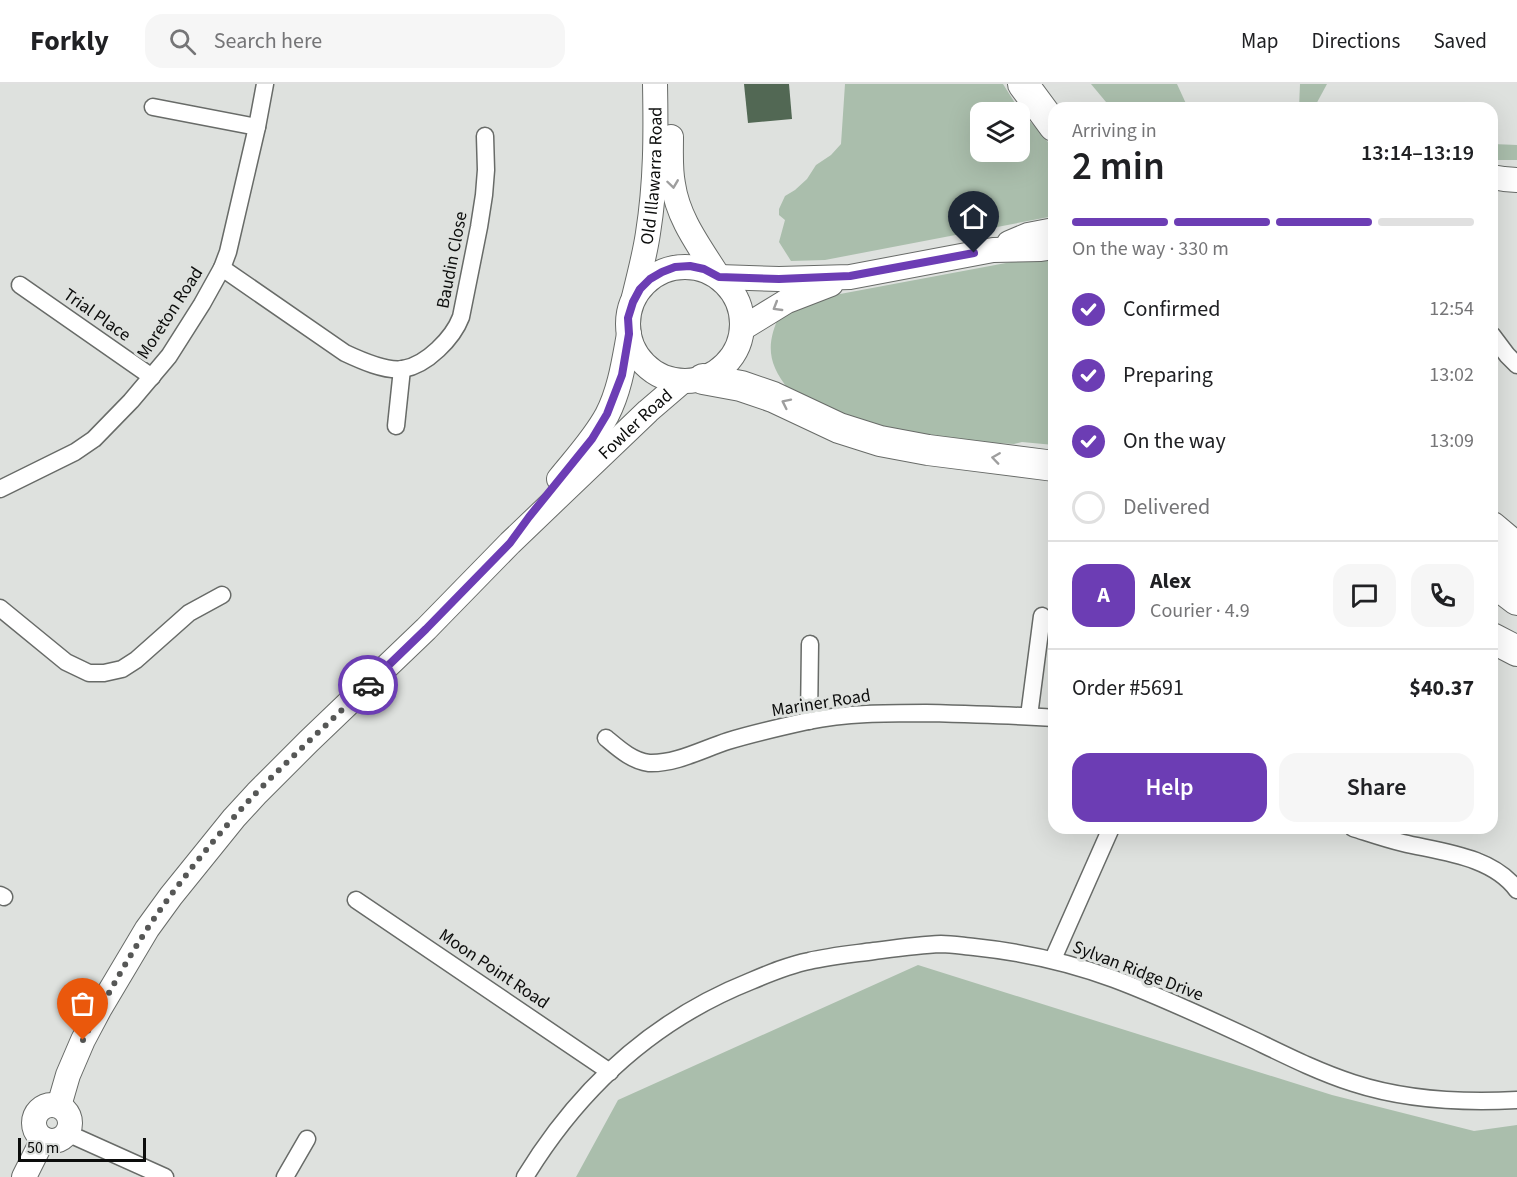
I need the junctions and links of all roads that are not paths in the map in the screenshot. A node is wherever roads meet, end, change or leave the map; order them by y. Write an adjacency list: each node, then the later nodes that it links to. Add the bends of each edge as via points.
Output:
1 (265, 84): 9 (street, Moreton Road)
2 (656, 84): 16 (street, Old Illawarra Road, via 653,195)
3 (671, 84): 14 (street, Old Illawarra Road, one-way to 14, via 671,165 676,198 687,227)
4 (1023, 84): 8 (highway)
5 (1046, 84): 6 (highway)
6 (1059, 102)
7 (153, 107): 9 (street)
8 (1048, 118)
9 (257, 127): 12 (street, Moreton Road)
10 (486, 136): 21 (street, Baudin Close, via 484,195 461,317 448,340 428,357)
11 (1045, 240): 13 (street)
12 (222, 268): 21 (street, via 345,353 366,363); 22 (street, Moreton Road)
13 (850, 276): 14 (street); 17 (street, one-way to 17, via 787,301)
14 (718, 277): 16 (street, via 704,269 675,267 650,279); 17 (street, via 733,291 741,309)
15 (20, 285): 22 (street, Trial Place)
16 (633, 302): 18 (street)
17 (743, 328): 23 (street, via 730,359 718,371)
18 (629, 334): 23 (street, via 648,367 664,377); 28 (street, Fowler Road, via 622,375 607,414 592,439)
19 (1498, 343): 20 (street)
20 (1517, 365)
21 (402, 369): 24 (street)
22 (152, 377): 26 (street, Moreton Road, via 85,446)
23 (693, 380): 25 (highway, one-way to 23, via 880,441 741,386); 28 (street, Fowler Road, via 648,411)
24 (396, 426)
25 (1048, 465)
26 (0, 489)
27 (1498, 532): 29 (highway)
28 (510, 543): 51 (street, Fowler Road, via 256,793 204,854 147,929 100,1008 72,1066)
29 (1517, 548)
30 (1498, 559): 31 (highway)
31 (1517, 573)
32 (1498, 586): 34 (highway)
33 (222, 595): 35 (street, via 189,613 136,660 122,669 104,673 89,673 66,662)
34 (1517, 600)
35 (0, 608)
36 (1042, 616): 40 (street)
37 (1498, 641): 39 (highway)
38 (810, 644): 42 (street)
39 (1517, 651)
40 (1029, 716): 41 (street, Mariner Road); 42 (street, Mariner Road, via 892,713)
41 (1048, 718)
42 (809, 721): 43 (street, Mariner Road, via 662,762 646,763 633,758)
43 (606, 738)
44 (1109, 834): 48 (street)
45 (1373, 834): 46 (street, via 1481,863)
46 (1517, 890)
47 (356, 900): 49 (street, Moon Point Road)
48 (1053, 959): 49 (street, Sylvan Ridge Drive, via 944,944 806,961 737,986 689,1011 655,1032); 50 (street, Sylvan Ridge Drive, via 1207,1018 1352,1083 1426,1098)
49 (610, 1072): 58 (street, Sylvan Ridge Drive, via 573,1109)
50 (1517, 1100)
51 (59, 1106): 52 (street, via 69,1118); 54 (street, via 47,1106 37,1112 35,1130)
52 (67, 1133): 54 (street, via 59,1140); 56 (street)
53 (307, 1138): 57 (street)
54 (43, 1139): 55 (street)
55 (24, 1177)
56 (165, 1177)
57 (285, 1177)
58 (525, 1177)

